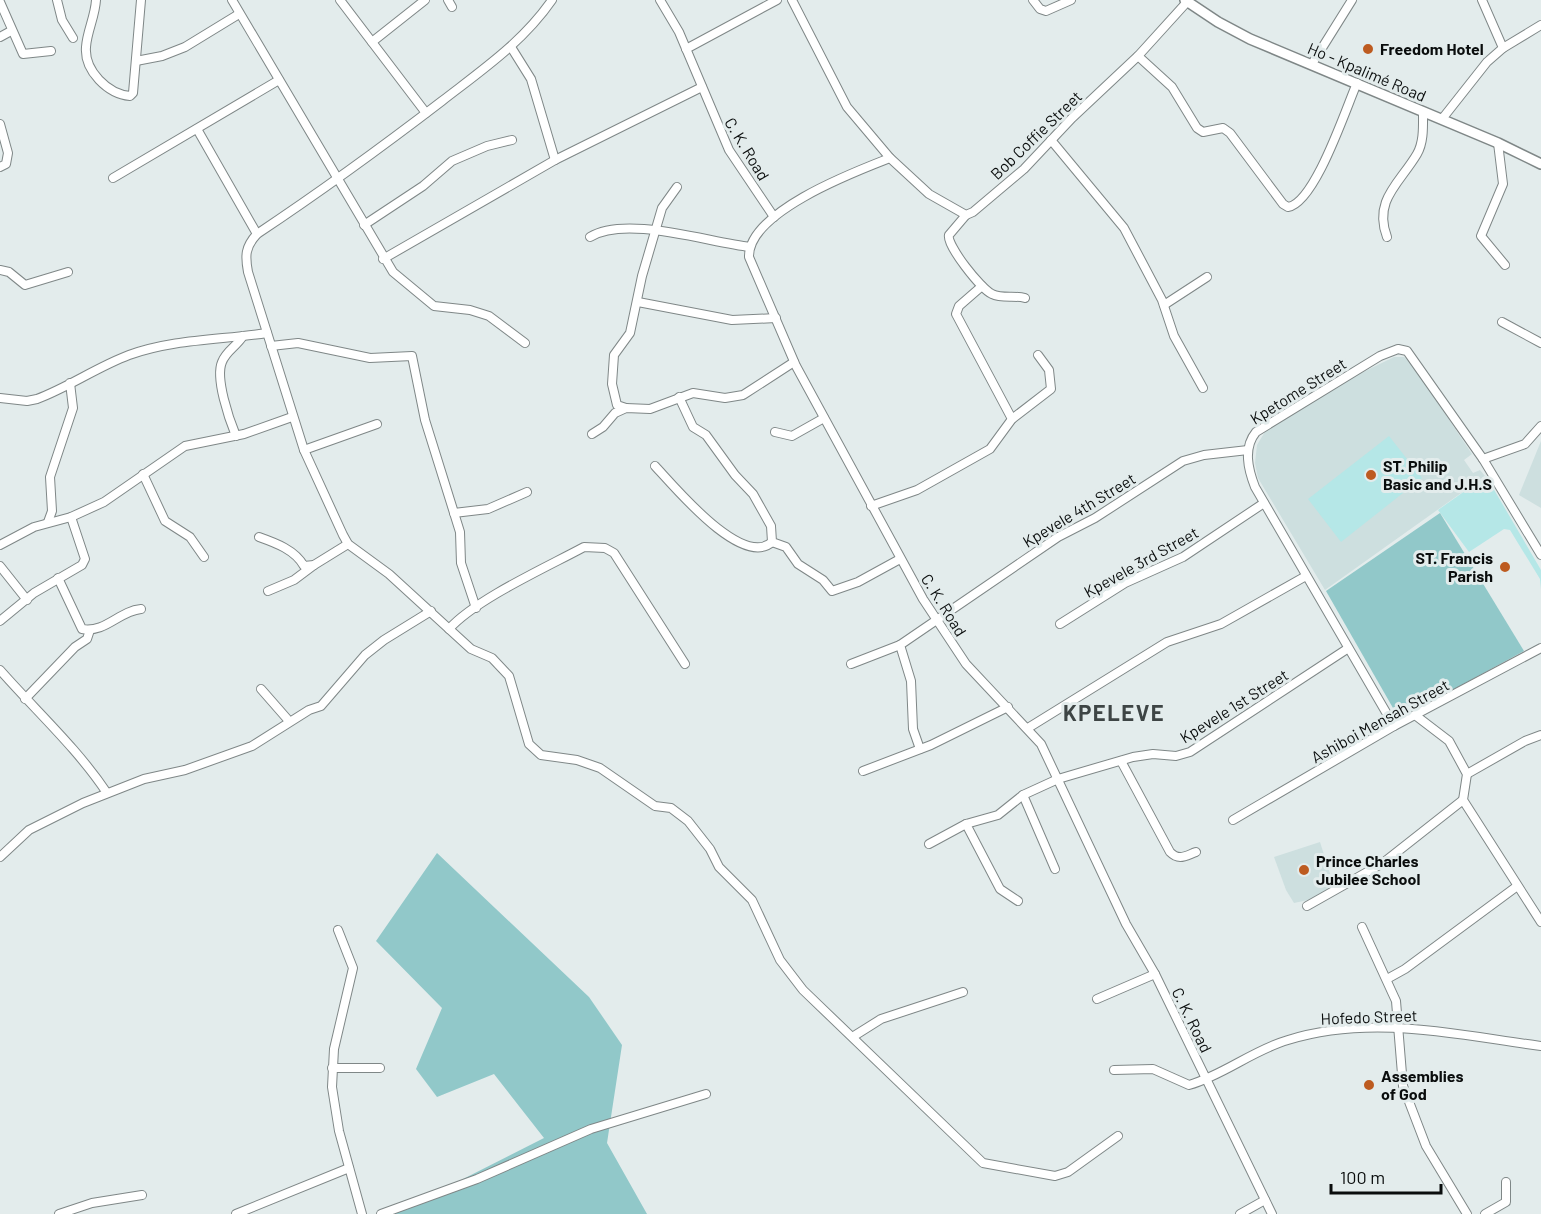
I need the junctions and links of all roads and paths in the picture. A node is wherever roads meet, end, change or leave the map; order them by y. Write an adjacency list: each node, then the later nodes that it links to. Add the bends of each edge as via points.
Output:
1 (57, 0): 21 (street, via 62,20)
2 (96, 0): 28 (street, via 85,49 97,77 116,94 130,96 134,93)
3 (141, 0): 28 (street)
4 (232, 0): 17 (street)
5 (340, 0): 22 (street)
6 (425, 0): 22 (street)
7 (552, 0): 23 (street)
8 (660, 0): 25 (street, C. K. Road)
9 (777, 0): 25 (street)
10 (792, 0): 41 (street, via 847,107)
11 (1034, 0): 12 (street, via 1046,11)
12 (1071, 0)
13 (1352, 0): 29 (street)
14 (1482, 0): 24 (street)
15 (1186, 1): 27 (street, Bob Coffie Street); 29 (main road, Ho - Kpalimé Road, via 1250,39)
16 (0, 2): 19 (street)
17 (239, 14): 28 (street, via 185,47); 30 (street)
18 (1541, 25): 24 (street)
19 (11, 31): 20 (street); 26 (street, via 23,54)
20 (0, 37)
21 (73, 38)
22 (372, 42): 34 (street)
23 (512, 47): 34 (street); 42 (street, via 531,79)
24 (1503, 48): 35 (street, via 1483,65)
25 (686, 49): 32 (street, C. K. Road)
26 (51, 51)
27 (1138, 56): 31 (street, via 1172,87 1197,128 1203,132 1223,128 1230,133 1288,207 1297,203 1314,182); 39 (street, Bob Coffie Street)
28 (136, 62)
29 (1312, 64): 31 (main road, Ho - Kpalimé Road)
30 (279, 80): 37 (street); 46 (street)
31 (1357, 83): 33 (main road, Ho - Kpalimé Road)
32 (702, 87): 42 (street); 49 (street, C. K. Road, via 729,150)
33 (1423, 112): 35 (main road, Ho - Kpalimé Road); 54 (street, via 1418,153 1382,212)
34 (426, 113): 46 (street)
35 (1442, 119): 40 (main road, Ho - Kpalimé Road)
36 (0, 124): 44 (street, via 8,156 6,164)
37 (197, 129): 45 (street); 52 (street)
38 (512, 140): 50 (street, via 457,158)
39 (1051, 140): 48 (street, Bob Coffie Street, via 1024,169); 64 (street, via 1124,228)
40 (1498, 143): 43 (main road, Ho - Kpalimé Road); 57 (street, via 1503,184 1481,236)
41 (890, 158): 48 (street, via 929,194); 49 (street, via 799,200)
42 (555, 160): 56 (street)
43 (1541, 164)
44 (0, 167)
45 (112, 178)
46 (338, 180): 50 (street); 52 (street)
47 (677, 187): 51 (street, via 663,205)
48 (966, 215): 61 (street, Bob Coffie Street, via 947,239)
49 (774, 218): 55 (street, via 760,230)
50 (364, 225): 56 (street)
51 (657, 231): 53 (street, via 607,229); 55 (street); 63 (street)
52 (258, 234): 67 (street, via 249,243 246,261)
53 (590, 237)
54 (1387, 237)
55 (750, 247): 65 (street, C. K. Road, via 750,262)
56 (383, 259): 69 (street, via 434,306 489,316)
57 (1505, 265)
58 (0, 270): 59 (street, via 25,285)
59 (68, 272)
60 (1207, 277): 64 (street)
61 (982, 286): 62 (street, via 994,295); 81 (street, via 959,306 956,314)
62 (1025, 298)
63 (638, 302): 65 (street, via 732,320); 78 (street, via 630,333 614,355 612,365 613,396 617,405)
64 (1164, 305): 75 (street, via 1174,336)
65 (776, 318): 73 (street, C. K. Road)
66 (1502, 322): 70 (street)
67 (267, 333): 68 (street); 71 (street)
68 (243, 336): 74 (street, via 155,347); 86 (street, via 225,355 219,369)
69 (525, 343)
70 (1541, 343)
71 (270, 345): 79 (street); 95 (street, via 298,344 370,358 412,356 425,420)
72 (1038, 355): 81 (street, via 1049,370 1051,389)
73 (794, 362): 76 (street, via 743,395 725,398 693,393); 80 (street, C. K. Road)
74 (70, 383): 77 (street, via 37,399); 97 (street, via 73,408 50,477 52,512)
75 (1203, 388)
76 (679, 397): 78 (street, via 650,409); 99 (street, via 693,427 706,435 753,494 771,526)
77 (0, 398)
78 (626, 408): 85 (street)
79 (292, 417): 86 (street); 87 (street)
80 (824, 418): 84 (street, via 792,436); 94 (street, C. K. Road)
81 (1012, 419): 94 (street, via 990,449 979,456 917,490)
82 (377, 424): 87 (street)
83 (1541, 426): 89 (street, via 1525,444)
84 (775, 432)
85 (592, 434)
86 (236, 436): 91 (street, via 185,446)
87 (304, 450): 100 (street)
88 (1248, 450): 89 (street, Kpetome Street, via 1251,437 1262,427 1398,349 1411,355); 93 (street, Kpetome Street, via 1248,469); 114 (street, Kpevele 4th Street, via 1183,461 1058,537)
89 (1483, 459): 102 (street)
90 (655, 466): 99 (street, via 708,522 758,548)
91 (143, 474): 96 (street, via 104,502); 103 (street, via 165,521 190,537)
92 (527, 492): 95 (street, via 488,509)
93 (1264, 503): 107 (street, Kpetome Street); 116 (street, Kpevele 3rd Street, via 1183,557 1125,583)
94 (871, 506): 104 (street, C. K. Road)
95 (454, 513): 111 (street, via 460,532 459,555)
96 (71, 517): 97 (street); 108 (street, via 86,559 74,571)
97 (48, 522): 101 (street)
98 (259, 537): 105 (street, via 299,557 304,566)
99 (772, 542): 104 (street, via 786,547 798,564 823,580 833,592)
100 (348, 544): 105 (street); 113 (street)
101 (0, 545)
102 (1541, 555)
103 (204, 557)
104 (900, 559): 114 (street, C. K. Road)
105 (314, 565): 109 (street)
106 (0, 566): 110 (street)
107 (1306, 576): 121 (street, Kpetome Street); 131 (street, via 1221,624 1167,642)
108 (58, 578): 110 (street); 118 (street, via 80,627)
109 (268, 591)
110 (27, 600): 115 (street)
111 (476, 608): 117 (street, via 458,618); 122 (street, via 584,547 605,548 614,553)
112 (141, 609): 118 (street, via 103,628)
113 (431, 611): 117 (street); 129 (street, via 365,655 321,706)
114 (936, 620): 119 (street, Kpevele 4th Street); 127 (street, C. K. Road, via 966,664)
115 (0, 621)
116 (1060, 624)
117 (449, 629): 158 (street, via 471,649 492,658 509,676 529,744 541,755 600,768 655,806 671,808 688,821 719,867 752,900 790,974)
118 (90, 630): 126 (street, via 87,639)
119 (900, 645): 123 (street, Kpevele 4th Street); 133 (street, via 911,681 913,729)
120 (1541, 648): 128 (street, Ashiboi Mensah Street)
121 (1347, 649): 130 (street, Kpetome Street); 134 (street, Kpevele 1st Street, via 1190,752)
122 (685, 664)
123 (851, 664)
124 (0, 670): 126 (street)
125 (261, 689): 129 (street)
126 (25, 699): 138 (street, via 77,752)
127 (1008, 707): 131 (street, C. K. Road); 133 (street)
128 (1415, 715): 130 (street, Ashiboi Mensah Street); 136 (street, via 1449,741)
129 (290, 721): 138 (street, via 252,746)
130 (1394, 726): 141 (street, Ashiboi Mensah Street)
131 (1028, 728): 137 (street, C. K. Road, via 1041,744)
132 (1541, 735): 136 (street)
133 (921, 749): 135 (street)
134 (1121, 761): 137 (street, Kpevele 1st Street); 144 (street, via 1170,852 1182,858)
135 (863, 771)
136 (1467, 774): 140 (street)
137 (1058, 779): 139 (street, Kpevele 1st Street); 153 (street, C. K. Road, via 1126,924)
138 (107, 793): 145 (street, via 29,830)
139 (1023, 795): 142 (street, Kpevele 1st Street, via 998,815); 146 (street)
140 (1463, 800): 147 (street); 149 (street, via 1383,863)
141 (1233, 820)
142 (966, 824): 143 (street, Kpevele 1st Street); 148 (street, via 1000,889)
143 (929, 844)
144 (1196, 852)
145 (1, 856)
146 (1055, 869)
147 (1516, 886): 150 (street); 154 (street)
148 (1018, 901)
149 (1307, 906)
150 (1541, 922)
151 (1362, 927): 154 (street)
152 (338, 930): 160 (street, via 353,968)
153 (1155, 974): 156 (street); 163 (street, C. K. Road)
154 (1387, 979): 157 (street, via 1396,1001)
155 (963, 992): 158 (street, via 881,1019)
156 (1097, 999)
157 (1398, 1027): 159 (street, Hofedo Street); 163 (street, Hofedo Street, via 1311,1033 1284,1041); 176 (street, via 1402,1086 1426,1146)
158 (854, 1036): 165 (street, via 982,1162 1055,1176 1068,1172)
159 (1541, 1046)
160 (332, 1068): 161 (street); 166 (street, via 335,1111)
161 (380, 1068)
162 (1114, 1070): 163 (street, via 1153,1069 1189,1085)
163 (1207, 1080): 169 (street, C. K. Road)
164 (706, 1094): 173 (street, via 591,1129 477,1179)
165 (1118, 1136)
166 (349, 1168): 171 (street); 172 (street)
167 (1506, 1182): 177 (street, via 1506,1202)
168 (142, 1195): 170 (street, via 92,1203)
169 (1265, 1200): 174 (street); 175 (street, C. K. Road)
170 (59, 1214)
171 (236, 1214)
172 (362, 1214)
173 (381, 1214)
174 (1240, 1214)
175 (1272, 1214)
176 (1467, 1214)
177 (1485, 1214)

